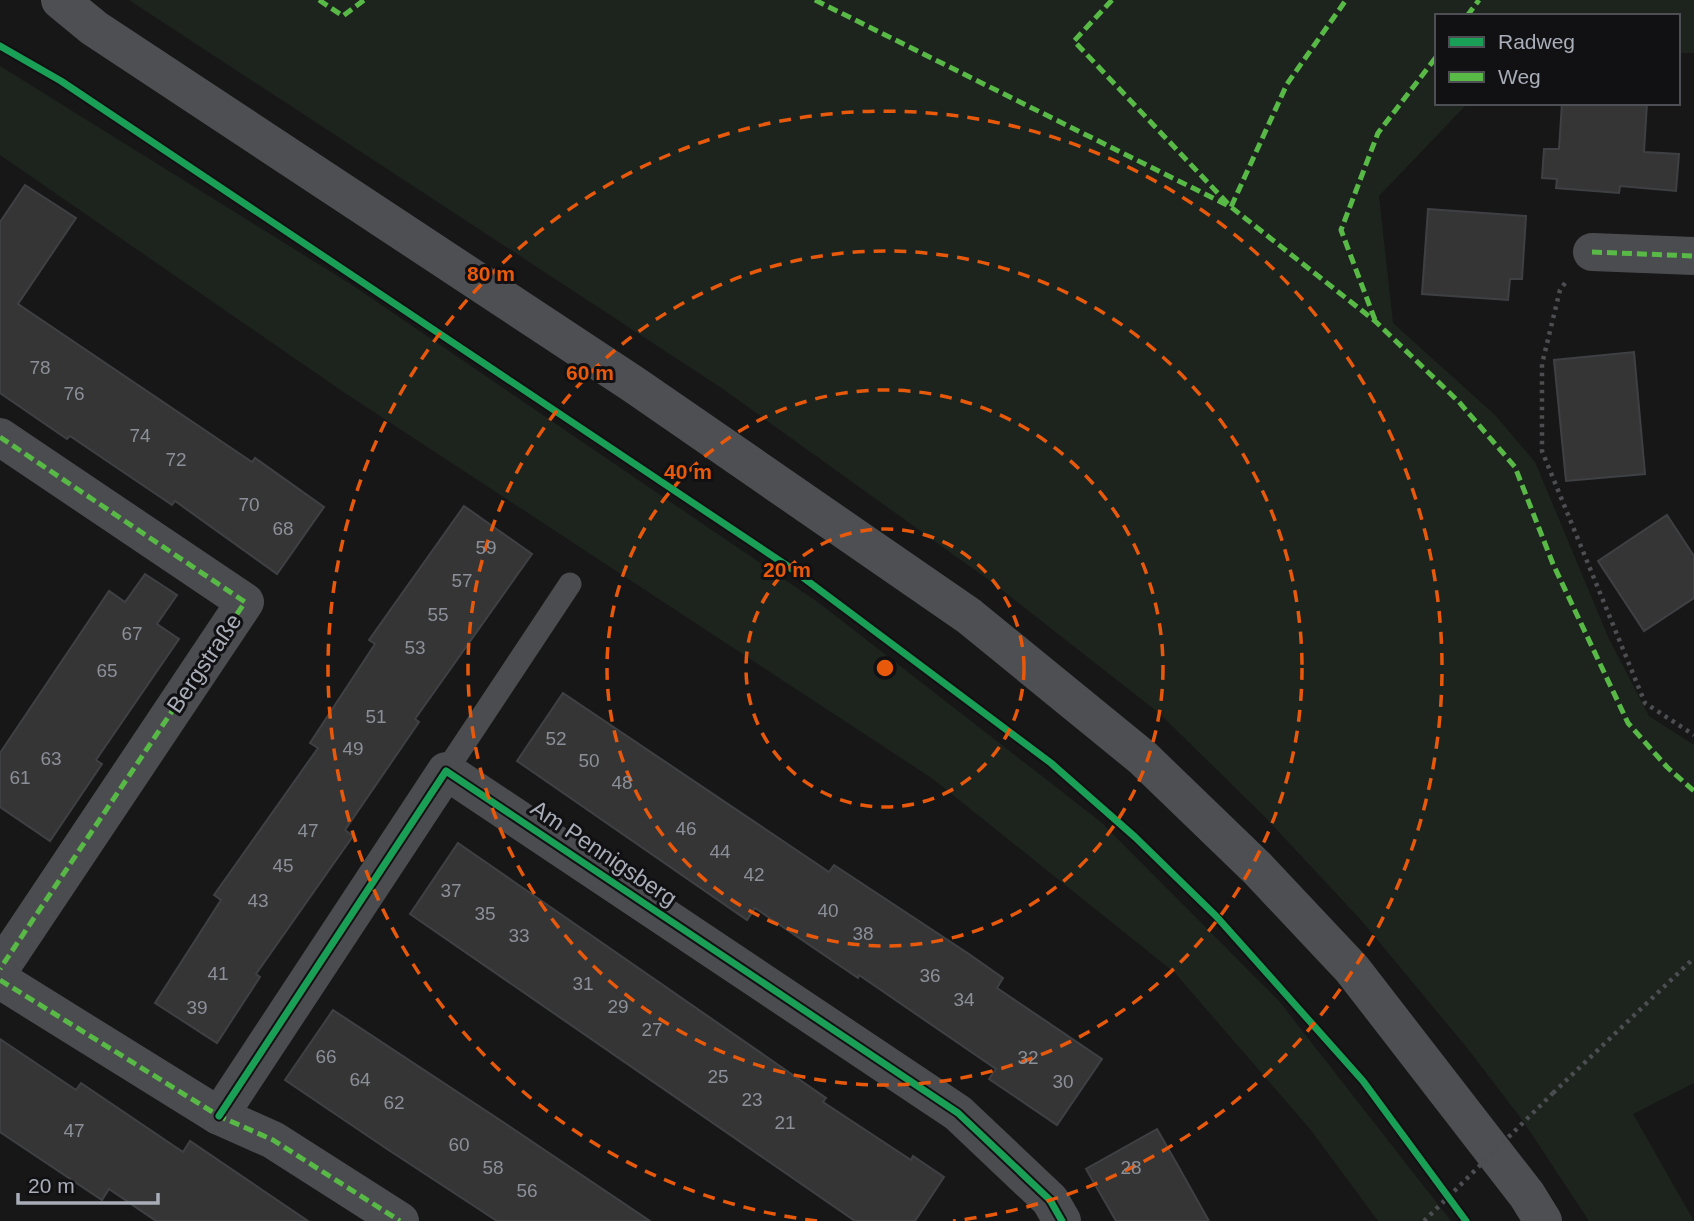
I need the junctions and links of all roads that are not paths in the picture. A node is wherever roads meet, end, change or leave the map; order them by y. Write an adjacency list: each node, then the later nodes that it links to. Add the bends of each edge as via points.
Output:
1 (30, 0): 3 (main road)
2 (60, 0): 3 (main road)
3 (93, 28): 14 (main road, via 633,384 957,608 1133,749 1257,868 1352,969)
4 (1592, 252): 5 (street)
5 (1694, 256)
6 (0, 437): 9 (street, Bergstraße, via 245,602)
7 (570, 584): 8 (lane)
8 (446, 771): 11 (street); 13 (street, Am Pennigsberg, via 958,1113 1049,1200)
9 (0, 969)
10 (0, 980): 11 (street)
11 (219, 1116): 12 (street, via 273,1140)
12 (400, 1221)
13 (1062, 1221)
14 (1543, 1221)

